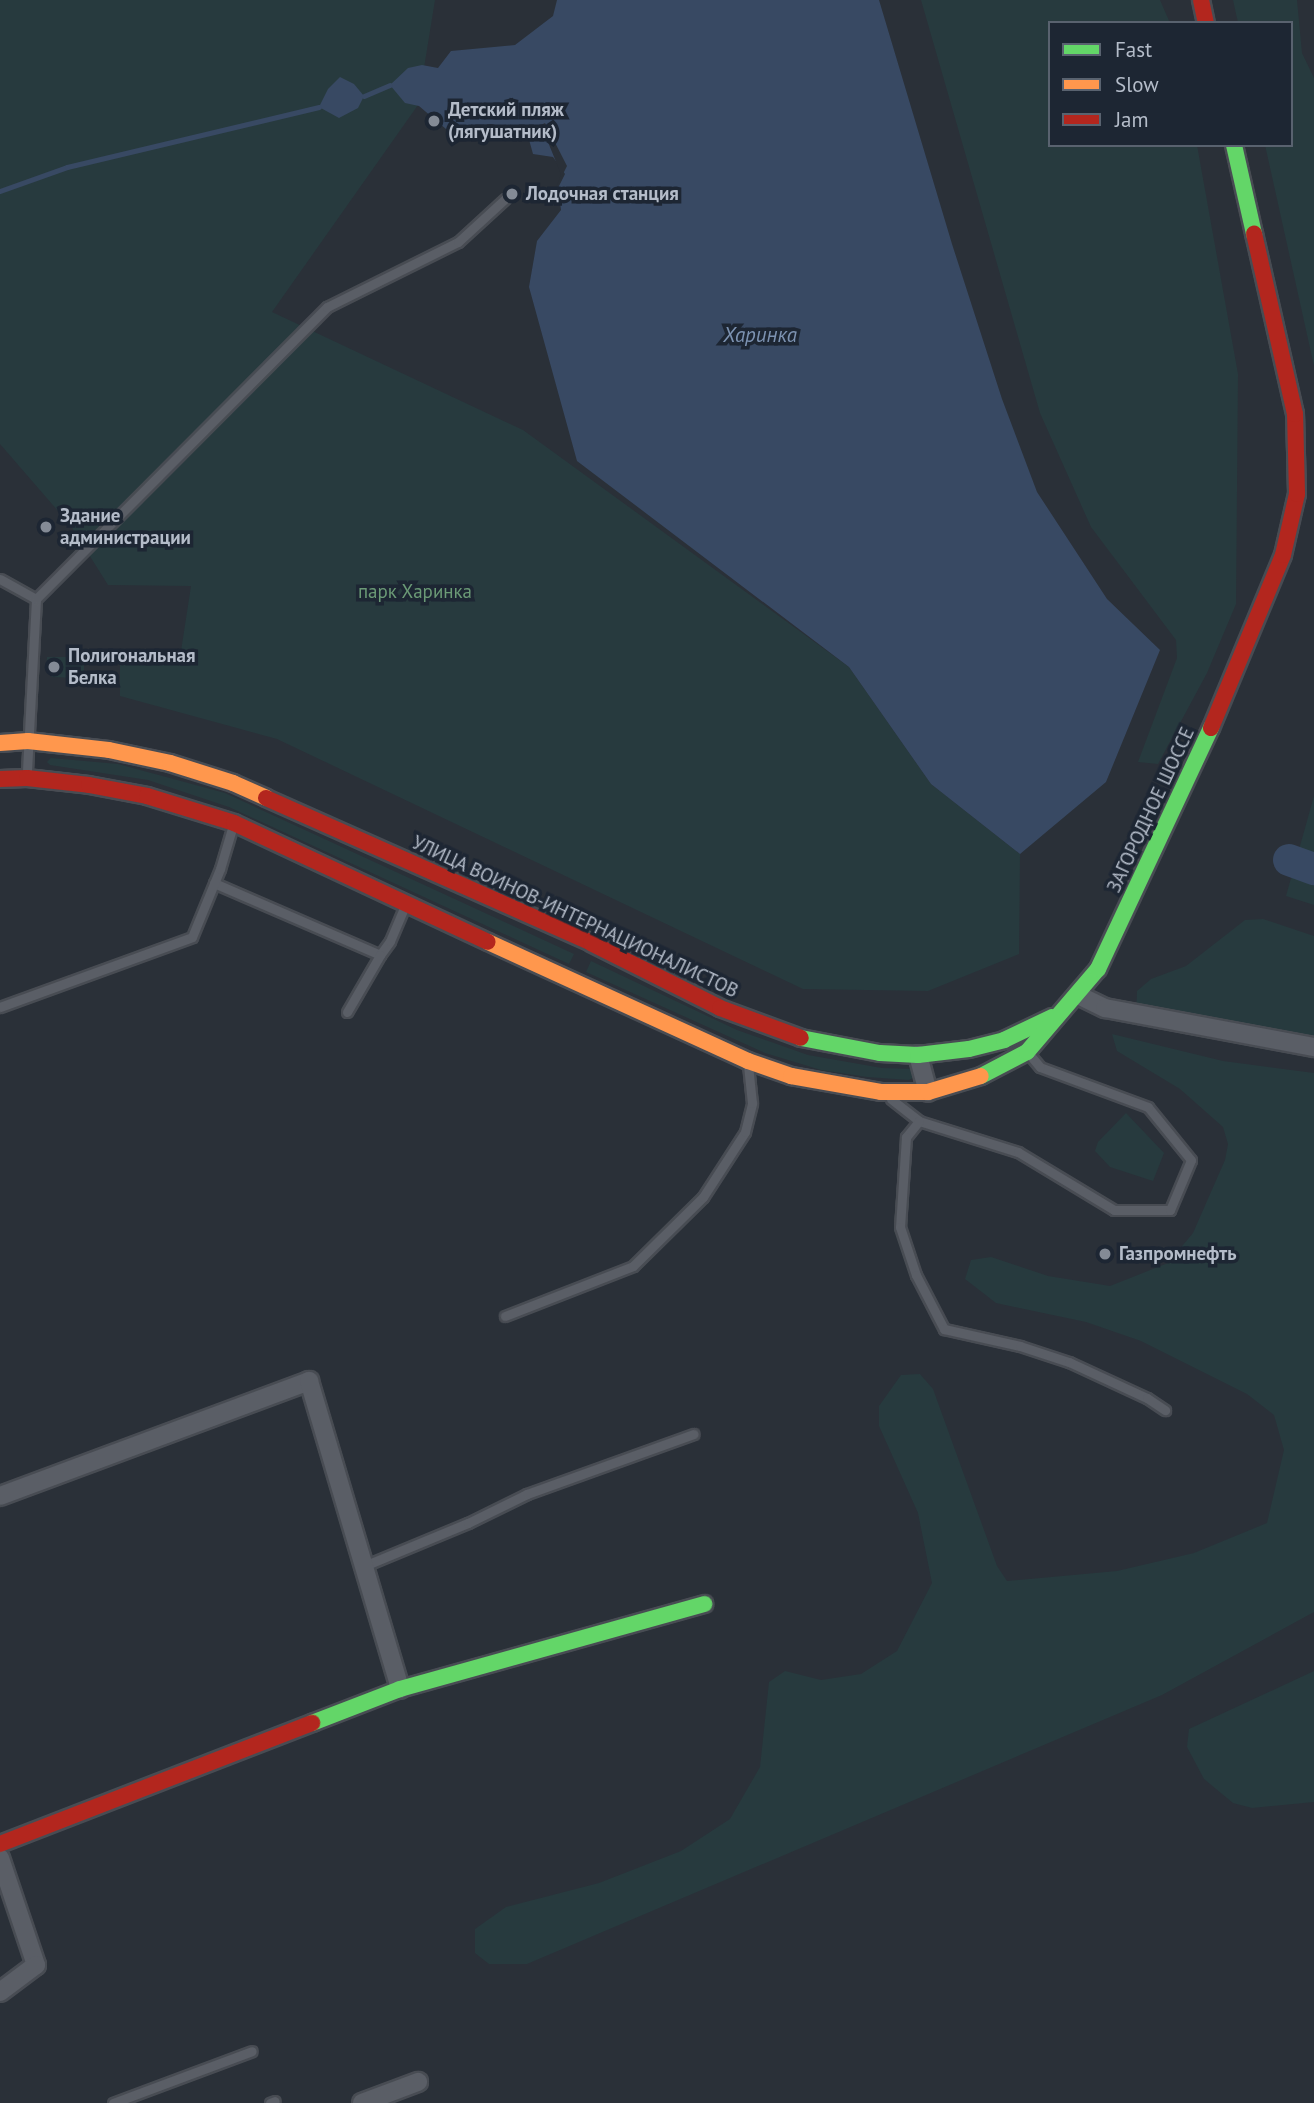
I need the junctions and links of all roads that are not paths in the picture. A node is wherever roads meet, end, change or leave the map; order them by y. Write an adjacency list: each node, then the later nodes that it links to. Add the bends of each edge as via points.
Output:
1 (1200, 0): 2 (main road)
2 (1205, 21)
3 (1234, 147): 15 (main road, ЗАГОРОДНОЕ ШОССЕ, via 1295,414 1301,495 1273,584 1209,733 1114,939)
4 (505, 199): 6 (lane, via 458,242 327,307)
5 (0, 579): 6 (lane)
6 (36, 599): 7 (lane)
7 (28, 741): 8 (main road, УЛИЦА ВОИНОВ-ИНТЕРНАЦИОНАЛИСТОВ); 9 (lane); 22 (main road, УЛИЦА ВОИНОВ-ИНТЕРНАЦИОНАЛИСТОВ, via 109,750 205,773 591,943 656,978 769,1028 814,1043)
8 (0, 743)
9 (27, 778): 10 (main road); 11 (main road, via 147,796)
10 (0, 779)
11 (234, 823): 12 (lane); 13 (main road)
12 (214, 883): 14 (lane); 16 (lane, via 192,937)
13 (407, 903): 14 (lane); 23 (main road, ЗАГОРОДНОЕ ШОССЕ)
14 (380, 955): 17 (lane)
15 (1078, 995): 18 (main road, ЗАГОРОДНОЕ ШОССЕ); 20 (street, via 1105,1008)
16 (0, 1007)
17 (347, 1012)
18 (1058, 1014): 19 (main road, УЛИЦА ВОИНОВ-ИНТЕРНАЦИОНАЛИСТОВ); 21 (main road, ЗАГОРОДНОЕ ШОССЕ)
19 (1015, 1035): 21 (lane); 22 (main road, УЛИЦА ВОИНОВ-ИНТЕРНАЦИОНАЛИСТОВ, via 969,1049)
20 (1314, 1047)
21 (1027, 1052): 25 (main road, ЗАГОРОДНОЕ ШОССЕ, via 974,1080); 26 (lane, via 1040,1067 1148,1107 1191,1160 1170,1210 1114,1210 1018,1152)
22 (918, 1055): 25 (street)
23 (748, 1061): 24 (main road, ЗАГОРОДНОЕ ШОССЕ, via 791,1076); 27 (lane, via 752,1103 745,1132 703,1197 633,1266)
24 (881, 1092): 25 (main road, ЗАГОРОДНОЕ ШОССЕ); 26 (lane)
25 (928, 1092)
26 (919, 1121): 28 (lane, via 905,1137 900,1227 916,1275 944,1329 1069,1362)
27 (505, 1316)
28 (1165, 1410)
29 (694, 1434): 31 (lane, via 527,1494)
30 (0, 1496): 31 (street, via 309,1381)
31 (364, 1566): 33 (street)
32 (704, 1604): 33 (main road)
33 (401, 1689): 34 (main road)
34 (0, 1844)
35 (0, 1857): 36 (street, via 36,1965)
36 (0, 1992)
37 (252, 2051): 39 (lane)
38 (418, 2082): 40 (street)
39 (113, 2103)
40 (362, 2103)

